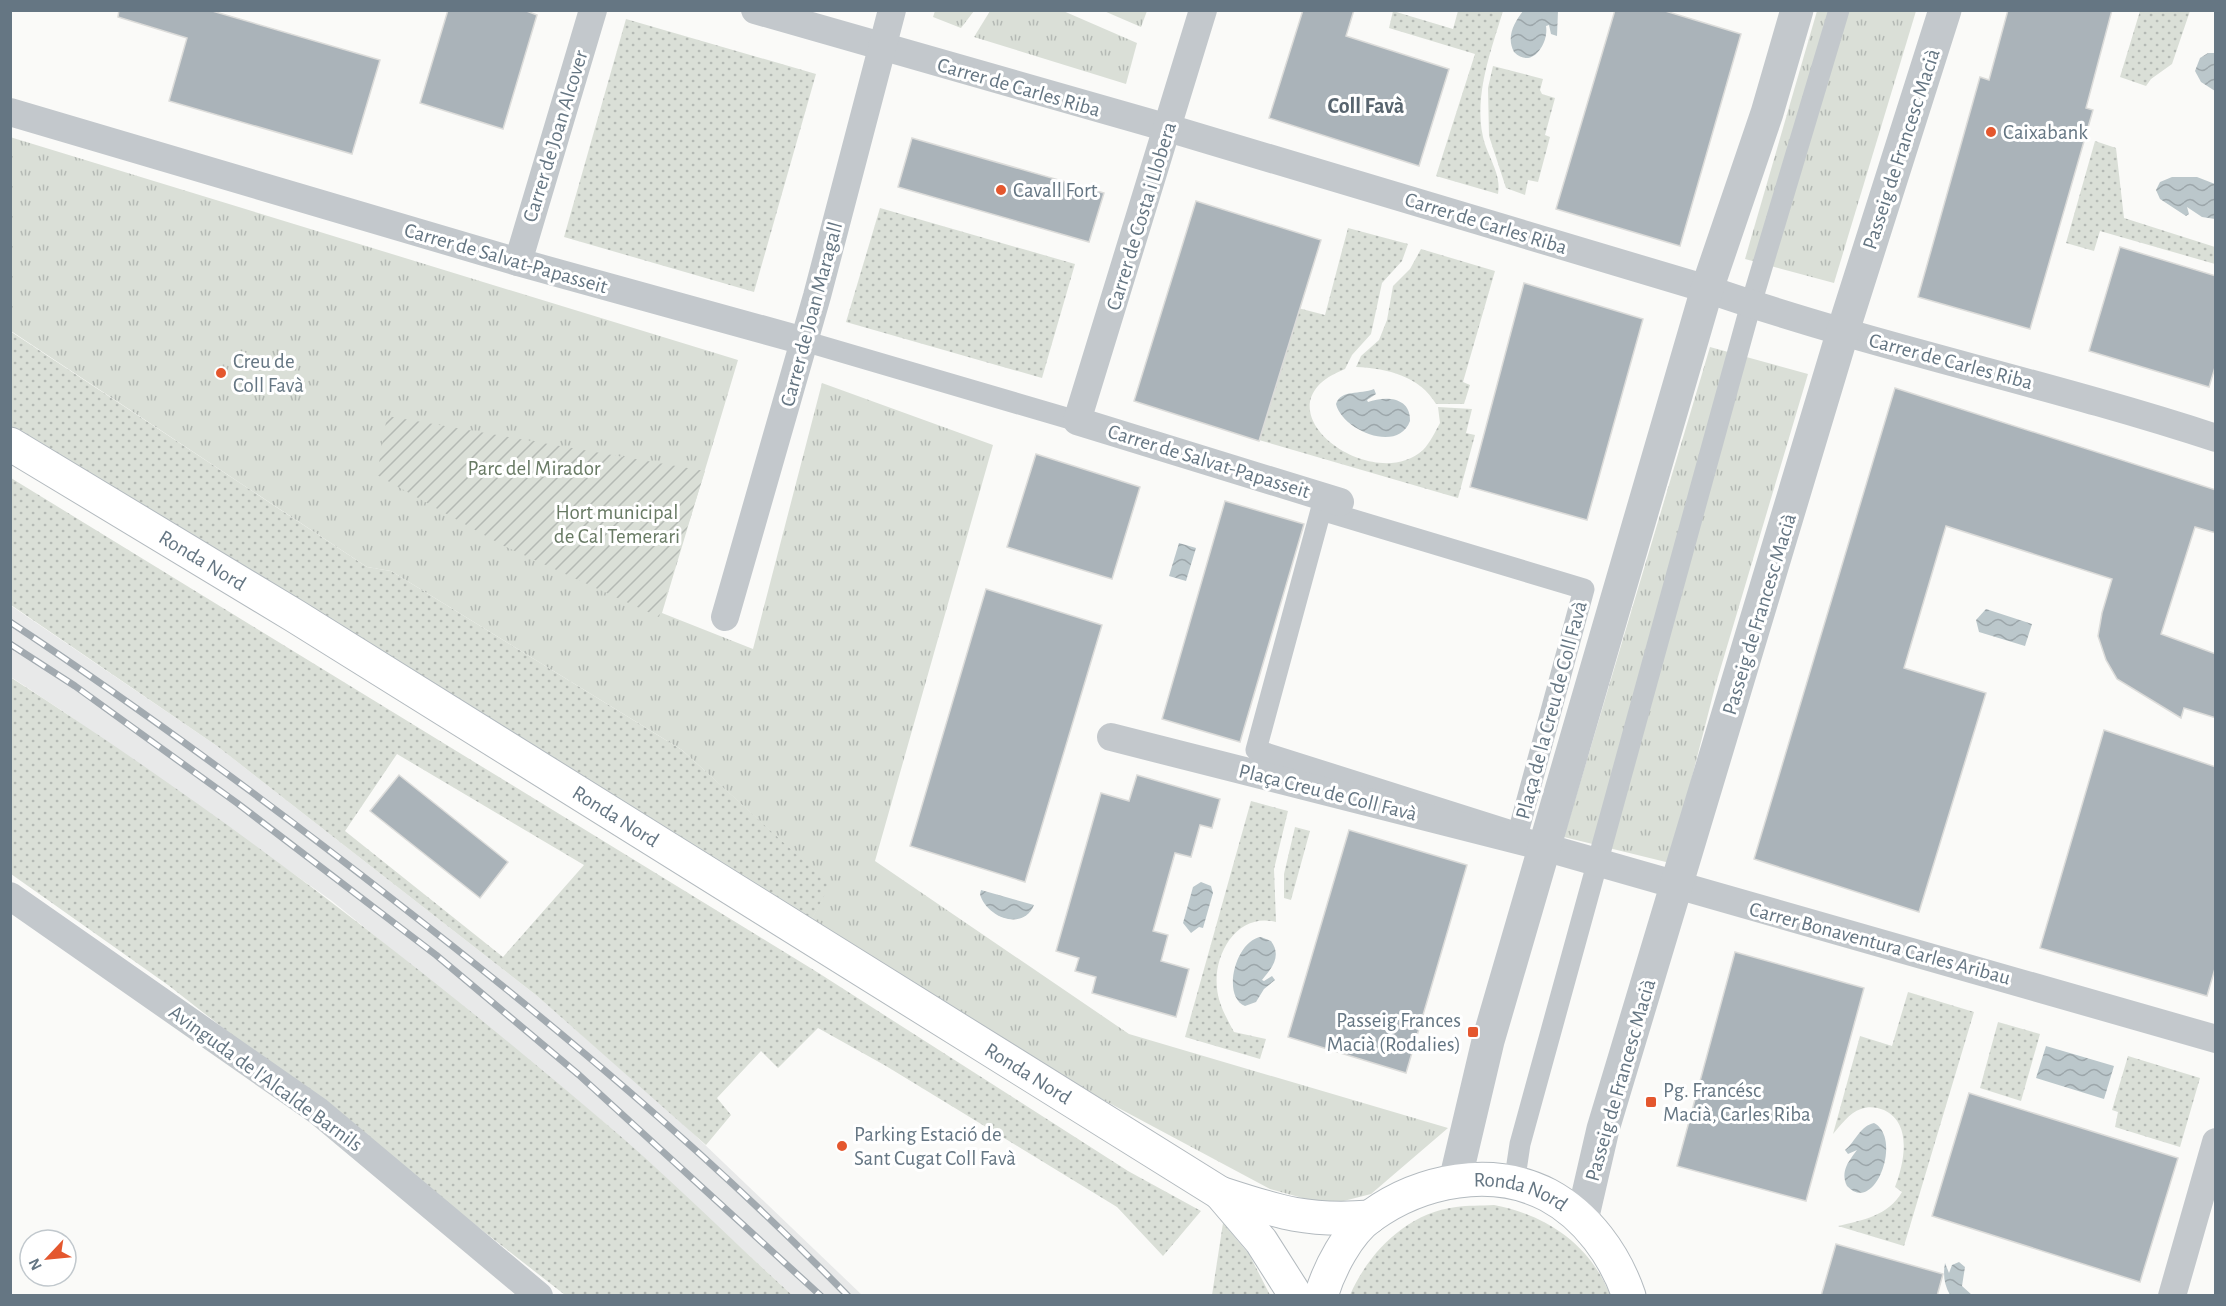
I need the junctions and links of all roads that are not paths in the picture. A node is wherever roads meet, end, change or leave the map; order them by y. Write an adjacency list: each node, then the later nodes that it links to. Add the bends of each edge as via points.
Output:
1 (593, 10): 11 (street, Carrer de Joan Alcover)
2 (755, 10): 8 (street, Carrer de Carles Riba)
3 (892, 10): 8 (street, Carrer de Joan Maragall)
4 (1203, 10): 10 (street, Carrer de Costa i Llobera)
5 (1797, 10): 12 (street, via 1767,113)
6 (1839, 10): 13 (street)
7 (1945, 10): 14 (street, Passeig de Francesc Macià)
8 (881, 48): 10 (street, Carrer de Carles Riba); 15 (street, Carrer de Joan Maragall)
9 (10, 112): 11 (street, Carrer de Salvat-Papasseit)
10 (1168, 128): 12 (street, Carrer de Carles Riba); 16 (street, Carrer de Costa i Llobera)
11 (518, 262): 15 (street, Carrer de Salvat-Papasseit)
12 (1707, 289): 13 (street, Carrer de Carles Riba); 22 (street)
13 (1750, 304): 14 (street, Carrer de Carles Riba); 23 (street)
14 (1843, 331): 17 (street, Carrer de Carles Riba); 24 (street, Passeig de Francesc Macià)
15 (804, 341): 16 (street, Carrer de Salvat-Papasseit); 20 (street, Carrer de Joan Maragall)
16 (1077, 421): 19 (street, Carrer de Salvat-Papasseit)
17 (2216, 438)
18 (10, 444): 30 (main road, Ronda Nord, via 325,634)
19 (1331, 506): 19 (street, Plaça de la Creu de Coll Favà, via 1256,750 1518,833 1584,589)
20 (725, 617)
21 (1112, 737): 22 (street, Plaça Creu de Coll Favà)
22 (1544, 847): 23 (street, Carrer Bonaventura Carles Aribau); 28 (street, via 1488,1041)
23 (1597, 863): 24 (street, Carrer Bonaventura Carles Aribau); 29 (street, via 1520,1144)
24 (1676, 886): 26 (street, Carrer Bonaventura Carles Aribau); 32 (street, Passeig de Francesc Macià, via 1603,1129)
25 (10, 896): 33 (street, Avinguda de l'Alcalde Barnils, via 318,1111)
26 (2216, 1039)
27 (2216, 1142): 37 (street)
28 (1455, 1181): 29 (main road, Ronda Nord); 31 (main road, Ronda Nord, via 1401,1198)
29 (1514, 1184): 32 (main road, Ronda Nord, via 1550,1196)
30 (1220, 1193): 31 (main road, Ronda Nord, via 1285,1214 1323,1219); 34 (main road, Ronda Nord, via 1261,1241)
31 (1370, 1217): 35 (main road, Ronda Nord, via 1332,1266)
32 (1582, 1220): 36 (main road, Ronda Nord, via 1607,1248)
33 (539, 1296)
34 (1296, 1296)
35 (1321, 1296)
36 (1629, 1296)
37 (2172, 1296)

